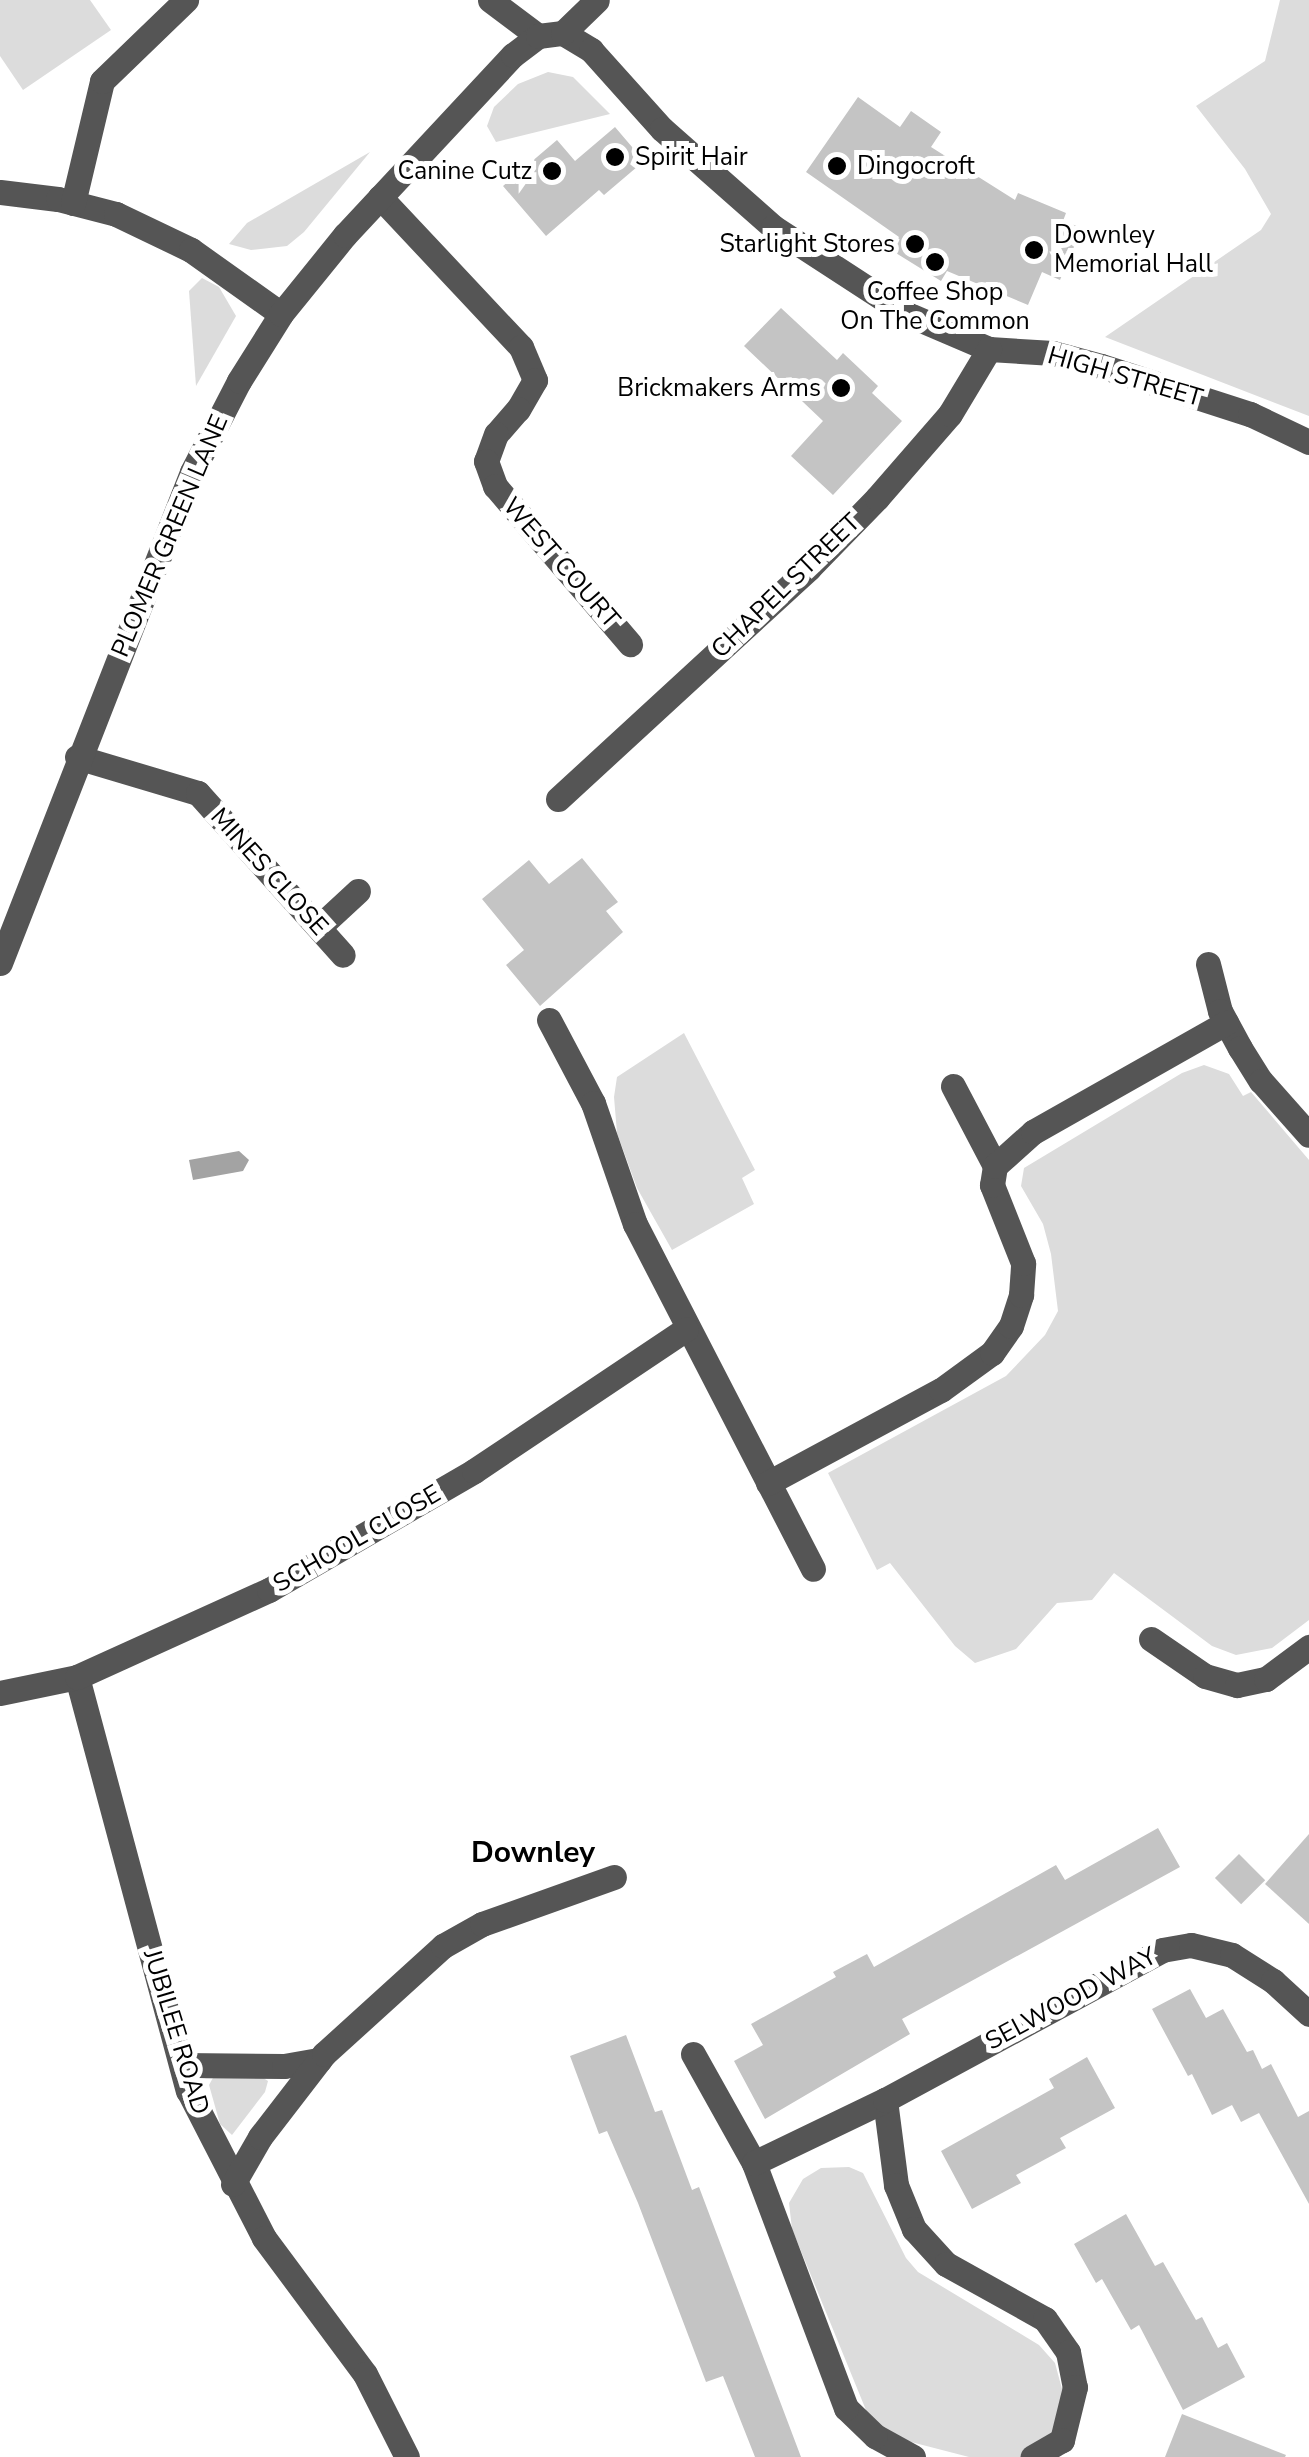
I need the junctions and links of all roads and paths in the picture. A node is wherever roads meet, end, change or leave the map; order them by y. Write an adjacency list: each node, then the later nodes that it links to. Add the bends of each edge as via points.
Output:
1 (186, 0): 7 (street, via 102,82)
2 (490, 0): 4 (street, HIGH STREET)
3 (596, 0): 4 (street, PLOMER GREEN LANE)
4 (551, 34): 6 (street, PLOMER GREEN LANE, via 513,55); 9 (street, HIGH STREET, via 591,50 662,129 773,227 906,314)
5 (0, 192): 7 (street)
6 (380, 197): 8 (street, PLOMER GREEN LANE); 11 (street, WEST COURT, via 521,348 535,380 486,461 495,486)
7 (73, 203): 8 (street, via 116,214 191,250)
8 (281, 314): 12 (street, PLOMER GREEN LANE, via 192,472)
9 (988, 349): 10 (street, HIGH STREET, via 1053,352 1102,366 1250,414); 13 (street, CHAPEL STREET, via 950,414 878,498)
10 (1309, 442)
11 (630, 644)
12 (77, 757): 15 (street, MINES CLOSE, via 198,793); 17 (street, PLOMER GREEN LANE)
13 (558, 800)
14 (358, 891): 15 (street)
15 (319, 927): 16 (street, MINES CLOSE)
16 (343, 955)
17 (0, 963)
18 (1208, 964): 20 (street)
19 (548, 1020): 24 (street, via 593,1103 634,1224)
20 (1226, 1023): 22 (street, via 1260,1081); 23 (street, via 1033,1132)
21 (952, 1086): 23 (street)
22 (1309, 1135)
23 (996, 1166): 25 (street, via 992,1185 1023,1262 1016,1310 992,1353 941,1390)
24 (686, 1329): 25 (street); 29 (street, SCHOOL CLOSE, via 474,1471 269,1590)
25 (768, 1483): 26 (street)
26 (813, 1569)
27 (1151, 1639): 28 (street, via 1205,1676 1238,1684 1266,1679)
28 (1309, 1647)
29 (77, 1677): 30 (street, SCHOOL CLOSE); 35 (street, JUBILEE ROAD)
30 (0, 1693)
31 (614, 1877): 34 (street, via 482,1924 443,1946)
32 (1309, 2014): 36 (street, SELWOOD WAY, via 1232,1955 1191,1945 1162,1950)
33 (693, 2054): 37 (street)
34 (319, 2060): 35 (street); 38 (street, via 260,2136)
35 (182, 2066): 38 (street, JUBILEE ROAD)
36 (885, 2100): 37 (street, SELWOOD WAY); 41 (street, via 896,2185 914,2229 946,2264 1045,2319 1068,2352 1075,2387 1062,2440)
37 (754, 2163): 40 (street, via 846,2408 875,2436)
38 (233, 2184): 39 (street, JUBILEE ROAD, via 264,2238 365,2374)
39 (407, 2457)
40 (913, 2457)
41 (1033, 2457)

